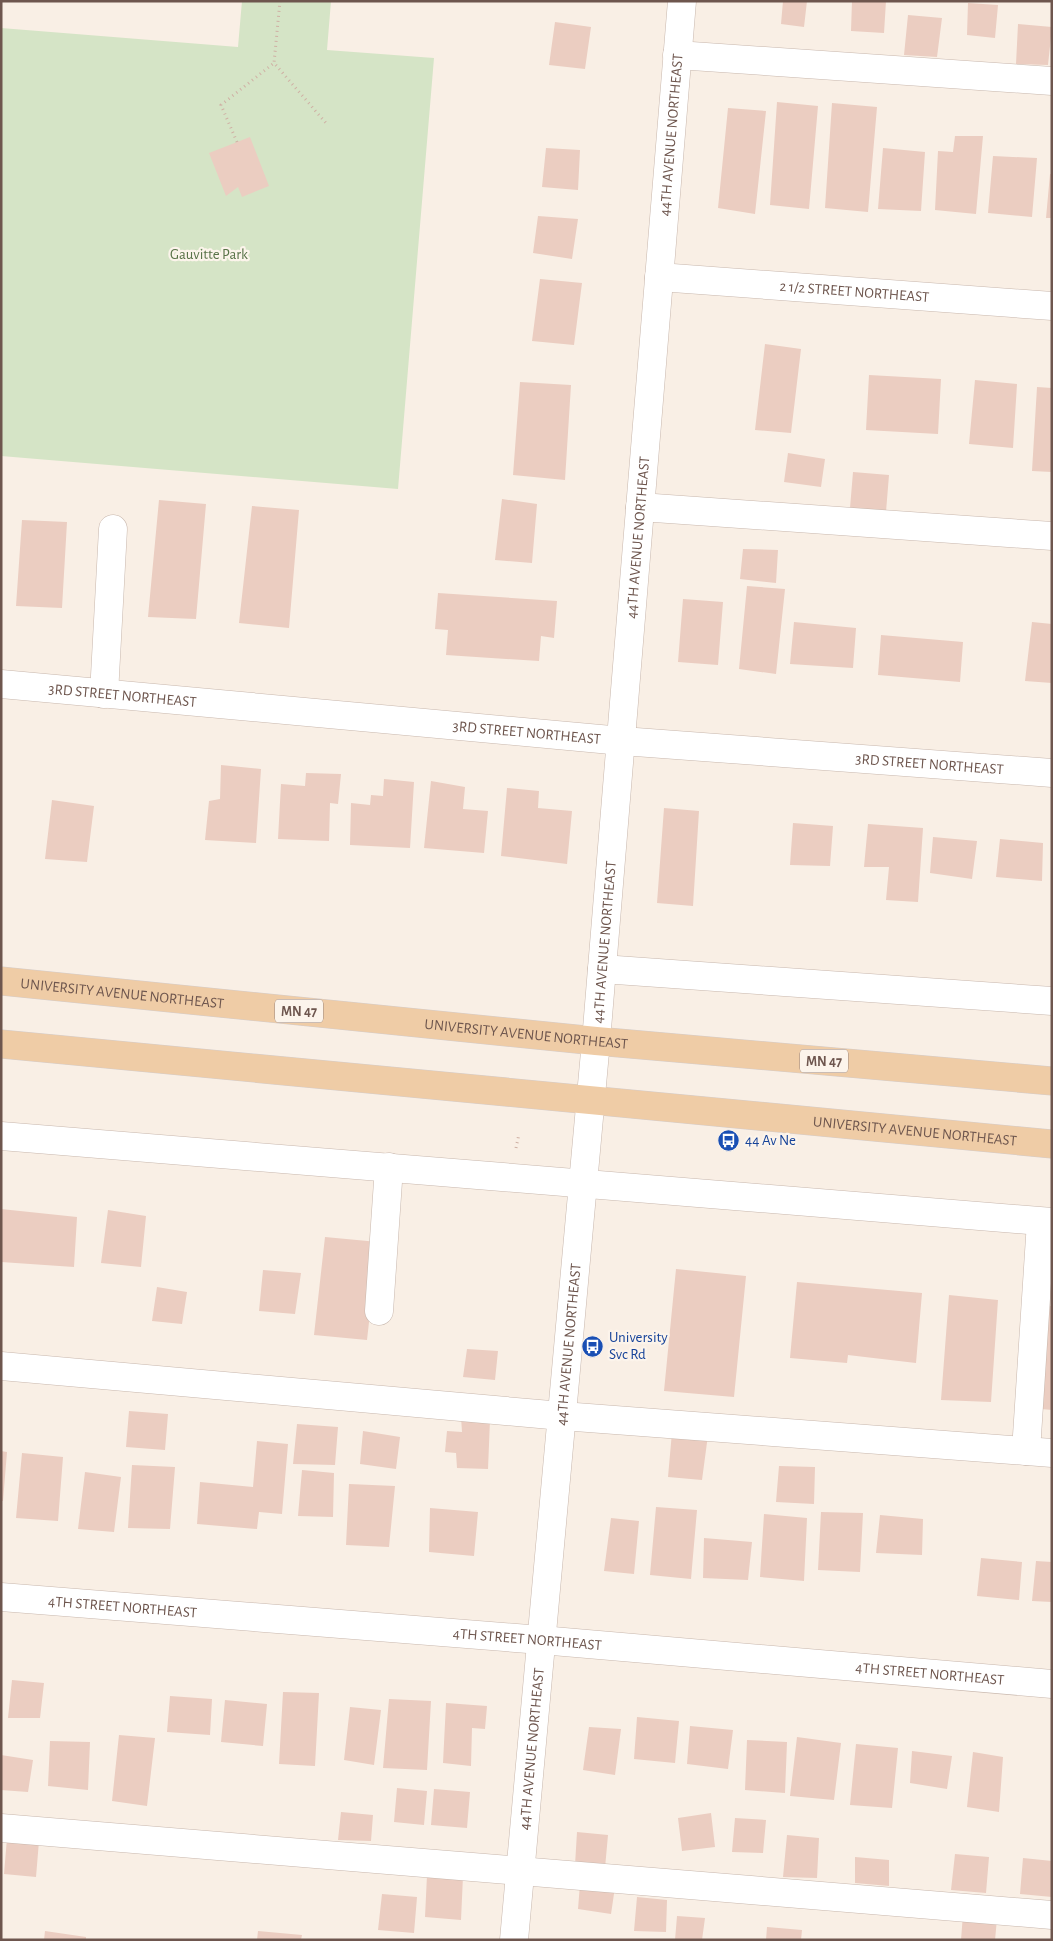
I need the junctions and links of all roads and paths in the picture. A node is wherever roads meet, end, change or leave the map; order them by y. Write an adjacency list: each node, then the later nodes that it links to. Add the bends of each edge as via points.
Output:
1 (280, 1): 4 (path)
2 (682, 1): 3 (street, 44TH AVENUE NORTHEAST)
3 (677, 55): 5 (street); 8 (street, 44TH AVENUE NORTHEAST)
4 (274, 63): 6 (path); 7 (path, via 221,104)
5 (1052, 81)
6 (326, 123)
7 (237, 142)
8 (659, 277): 9 (street, 2 1/2 STREET NORTHEAST); 10 (street, 44TH AVENUE NORTHEAST)
9 (1052, 306)
10 (640, 507): 12 (street); 15 (street, 44TH AVENUE NORTHEAST)
11 (113, 529): 14 (street)
12 (1052, 536)
13 (1, 684): 14 (street, 3RD STREET NORTHEAST)
14 (104, 694): 15 (street, 3RD STREET NORTHEAST)
15 (622, 742): 16 (street, 3RD STREET NORTHEAST); 17 (street, 44TH AVENUE NORTHEAST)
16 (1052, 772)
17 (602, 969): 19 (street); 20 (street, 44TH AVENUE NORTHEAST)
18 (1, 981): 20 (main road, UNIVERSITY AVENUE NORTHEAST / MN 47)
19 (1052, 1001)
20 (596, 1041): 22 (main road, UNIVERSITY AVENUE NORTHEAST / MN 47); 23 (street, 44TH AVENUE NORTHEAST)
21 (1, 1044): 23 (main road, UNIVERSITY AVENUE NORTHEAST)
22 (1052, 1081)
23 (591, 1100): 25 (main road, UNIVERSITY AVENUE NORTHEAST); 27 (street, 44TH AVENUE NORTHEAST)
24 (1, 1136): 26 (street)
25 (1052, 1144)
26 (389, 1167): 27 (street); 29 (street)
27 (584, 1183): 28 (street); 31 (street, 44TH AVENUE NORTHEAST)
28 (1046, 1222): 32 (street)
29 (379, 1311)
30 (1, 1366): 31 (street)
31 (562, 1416): 32 (street); 34 (street, 44TH AVENUE NORTHEAST)
32 (1039, 1452)
33 (1, 1597): 34 (street, 4TH STREET NORTHEAST)
34 (541, 1640): 35 (street, 4TH STREET NORTHEAST); 37 (street, 44TH AVENUE NORTHEAST)
35 (1052, 1684)
36 (1, 1828): 37 (street)
37 (520, 1872): 38 (street); 39 (street, 44TH AVENUE NORTHEAST)
38 (1052, 1915)
39 (514, 1940)

